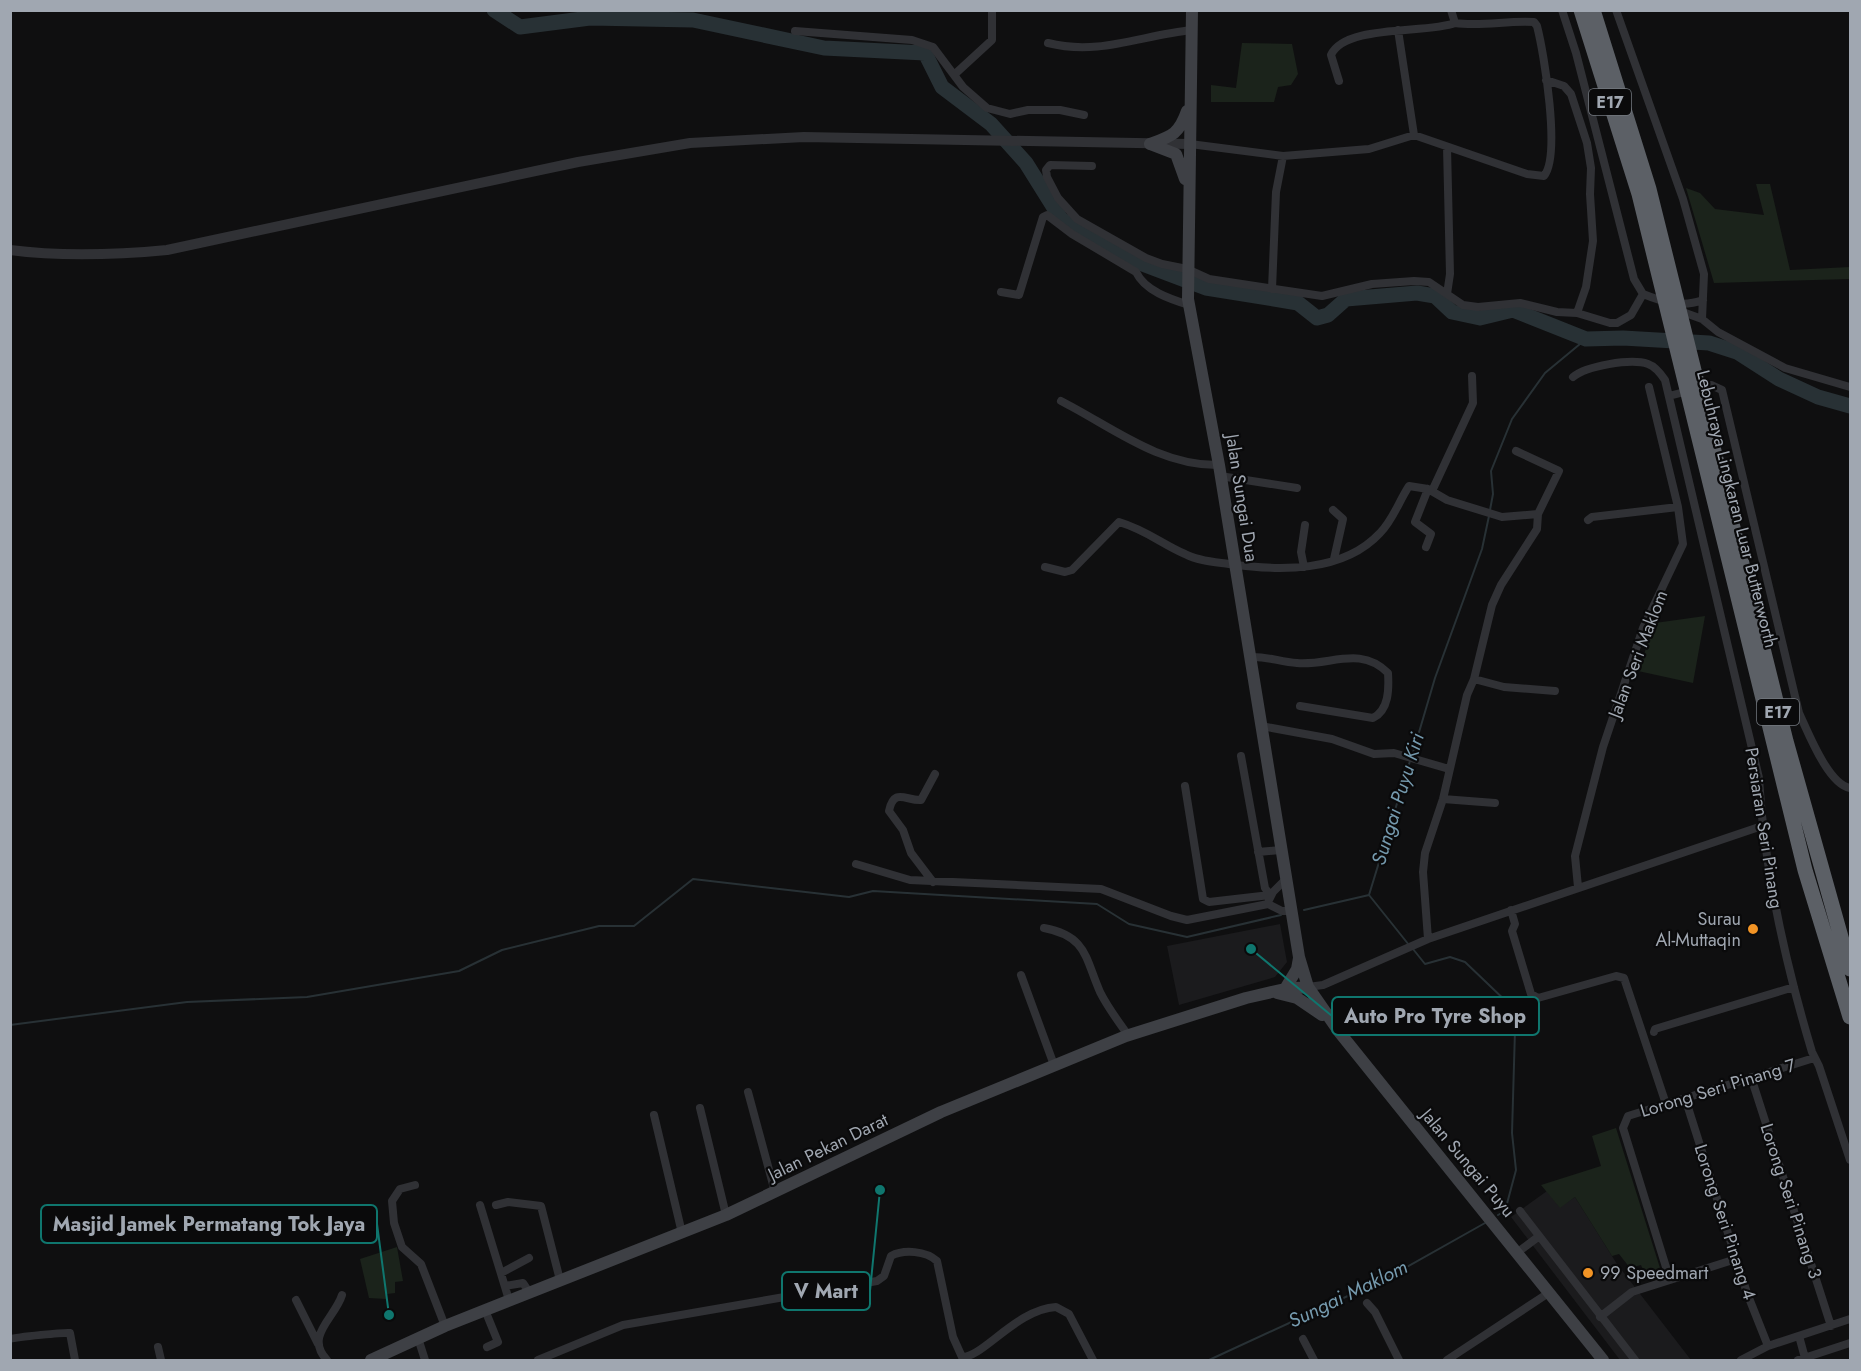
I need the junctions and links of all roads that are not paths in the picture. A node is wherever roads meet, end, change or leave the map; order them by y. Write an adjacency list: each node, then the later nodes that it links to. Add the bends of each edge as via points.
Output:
1 (992, 10): 13 (street, via 992,40)
2 (1192, 10): 9 (main road, Jalan Sungai Dua)
3 (1451, 10): 8 (street)
4 (1562, 10): 31 (street, via 1626,252)
5 (1581, 10): 24 (highway, Lebuhraya Lingkaran Luar Butterworth / E17)
6 (1593, 10): 24 (highway, Lebuhraya Lingkaran Luar Butterworth / E17)
7 (1616, 10): 32 (street, via 1683,199 1704,274)
8 (1455, 23): 10 (street, via 1440,29); 14 (street, via 1534,22)
9 (1192, 30): 12 (street, via 1157,33 1125,44 1067,48); 16 (main road, Jalan Sungai Dua)
10 (1398, 30): 15 (street, via 1373,32 1334,50 1331,55); 18 (street)
11 (795, 31): 13 (street, via 921,42 933,47)
12 (1048, 43)
13 (955, 74): 17 (street, via 977,102 987,108 1010,114 1060,110)
14 (1546, 80): 21 (street, via 1552,152 1550,170 1544,176); 35 (street, via 1564,86 1571,94 1591,168 1593,241 1586,287)
15 (1339, 81)
16 (1191, 99): 19 (main road, via 1174,135); 20 (main road, Jalan Sungai Dua)
17 (1084, 115)
18 (1414, 135): 21 (street); 22 (street, via 1370,149)
19 (1150, 144): 20 (street); 25 (main road, via 1176,154); 26 (street, via 804,137 690,143 578,162 167,250 51,255)
20 (1190, 144): 22 (street); 25 (main road, Jalan Sungai Dua)
21 (1447, 147): 30 (street)
22 (1283, 156): 28 (street, via 1276,192)
23 (1092, 166): 27 (street, via 1059,164 1046,170 1067,210 1146,258)
24 (1644, 192): 44 (highway, Lebuhraya Lingkaran Luar Butterworth / E17)
25 (1189, 198): 27 (main road, Jalan Sungai Dua)
26 (10, 250)
27 (1187, 271): 28 (street, via 1209,279); 33 (main road, Jalan Sungai Dua)
28 (1272, 289): 30 (street, via 1330,296 1372,284 1414,280 1429,282)
29 (1001, 292): 33 (street, via 1019,295 1043,217 1047,215 1136,272 1140,282 1167,298)
30 (1447, 294): 35 (street, via 1464,305 1508,302)
31 (1642, 294): 34 (street); 35 (street, via 1631,315 1617,323)
32 (1703, 300): 34 (street); 36 (street)
33 (1189, 302): 45 (main road, Jalan Sungai Dua)
34 (1673, 305): 36 (street, via 1683,314)
35 (1577, 313)
36 (1702, 320): 40 (street, via 1785,368)
37 (1472, 376): 47 (street, via 1473,403)
38 (1573, 377): 41 (street, Persiaran Seri Pinang, via 1586,368 1639,362 1650,365 1662,376)
39 (1649, 387): 48 (street, Jalan Seri Maklom)
40 (1851, 387)
41 (1669, 396): 67 (street, via 1710,385 1722,390 1799,713 1836,780); 70 (street, Persiaran Seri Pinang, via 1759,778)
42 (1061, 401): 45 (street, via 1150,451)
43 (1516, 451): 50 (street, via 1559,471)
44 (1710, 454): 83 (highway, Lebuhraya Lingkaran Luar Butterworth / E17); 88 (highway, Lebuhraya Lingkaran Luar Butterworth / E17, via 1805,870)
45 (1219, 471): 46 (street); 55 (main road, Jalan Sungai Dua)
46 (1297, 488)
47 (1430, 490): 50 (street, via 1448,500 1502,517); 53 (street, via 1415,522 1431,534); 54 (street, via 1409,486 1379,534 1353,554)
48 (1678, 507): 51 (street); 76 (street, Jalan Seri Maklom, via 1683,544 1643,628 1603,747 1575,856)
49 (1334, 510): 54 (street, via 1343,519)
50 (1538, 514): 59 (street, via 1537,529 1492,605)
51 (1588, 520)
52 (1305, 525): 57 (street, via 1301,552)
53 (1426, 547)
54 (1334, 559): 57 (street)
55 (1234, 565): 56 (street, via 1184,554 1165,541 1119,522 1072,570); 57 (street, via 1261,569); 58 (main road, Jalan Sungai Dua)
56 (1045, 567)
57 (1304, 567)
58 (1250, 657): 61 (street, via 1296,663 1363,658 1388,673 1385,704 1380,715 1373,718); 62 (main road, Jalan Sungai Dua)
59 (1474, 679): 60 (street, via 1504,687); 64 (street)
60 (1555, 691)
61 (1299, 706)
62 (1261, 726): 64 (street, via 1332,739 1374,754 1402,756); 71 (main road, Jalan Sungai Dua)
63 (1241, 756): 72 (street)
64 (1449, 769): 68 (street)
65 (935, 774): 75 (street, via 921,800 897,797 889,811 898,822 910,854)
66 (1185, 786): 77 (street, via 1203,899)
67 (1851, 788)
68 (1443, 799): 69 (street); 81 (street, via 1425,853)
69 (1495, 803)
70 (1762, 826): 76 (street); 86 (street, Persiaran Seri Pinang, via 1780,935)
71 (1280, 850): 72 (street); 74 (main road, Jalan Sungai Dua)
72 (1258, 852): 77 (street)
73 (856, 864): 75 (street, via 910,880)
74 (1286, 880): 77 (street); 78 (main road, Jalan Sungai Dua)
75 (933, 882): 77 (street, via 1101,889 1187,920)
76 (1578, 887): 79 (street)
77 (1269, 900): 78 (street, via 1282,911)
78 (1291, 910): 82 (main road, Jalan Sungai Dua)
79 (1511, 910): 81 (street); 97 (street, via 1518,952 1531,994 1538,999 1616,976 1624,978)
80 (1044, 928): 91 (street, via 1071,936 1085,952 1106,1003)
81 (1425, 940): 85 (street, via 1323,985)
82 (1299, 957): 85 (main road, Jalan Sungai Dua); 87 (main road, via 1297,969)
83 (1851, 969)
84 (1021, 975): 93 (street)
85 (1308, 987): 87 (main road, Jalan Pekan Darat); 90 (main road, Jalan Sungai Puyu)
86 (1794, 987): 89 (street); 92 (street, Persiaran Seri Pinang)
87 (1279, 990): 90 (main road, via 1318,1011); 91 (main road, Jalan Pekan Darat)
88 (1851, 1017)
89 (1654, 1032)
90 (1340, 1033): 109 (main road, Jalan Sungai Puyu)
91 (1128, 1035): 93 (main road, Jalan Pekan Darat)
92 (1814, 1058): 94 (street, Lorong Seri Pinang 7); 100 (street, Persiaran Seri Pinang)
93 (1054, 1065): 102 (main road, Jalan Pekan Darat, via 941,1112)
94 (1751, 1077): 96 (street, Lorong Seri Pinang 7); 126 (street, Lorong Seri Pinang 3)
95 (748, 1092): 102 (street)
96 (1685, 1098): 97 (street, Lorong Seri Pinang 7); 111 (street, Lorong Seri Pinang 4)
97 (1666, 1104): 114 (street, Lorong Seri Pinang 7, via 1628,1116 1623,1128)
98 (700, 1108): 106 (street)
99 (654, 1115): 107 (street)
100 (1851, 1160)
101 (415, 1185): 125 (street, via 400,1189 392,1201 391,1212 402,1246 421,1264)
102 (775, 1192): 106 (main road, Jalan Pekan Darat)
103 (496, 1205): 113 (street, via 508,1202 541,1206)
104 (480, 1206): 112 (street)
105 (1520, 1211): 108 (street)
106 (726, 1215): 107 (main road, Jalan Pekan Darat)
107 (682, 1233): 113 (main road, Jalan Pekan Darat)
108 (1538, 1237): 109 (street); 123 (street)
109 (1518, 1252): 117 (main road, Jalan Sungai Puyu)
110 (529, 1258): 112 (street)
111 (1736, 1259): 114 (street); 133 (street, Lorong Seri Pinang 4)
112 (501, 1273): 115 (street)
113 (560, 1280): 116 (main road, Jalan Pekan Darat)
114 (1670, 1280): 123 (street, via 1625,1295)
115 (505, 1286): 116 (street, via 523,1283); 120 (street)
116 (529, 1292): 120 (main road, Jalan Pekan Darat)
117 (1550, 1292): 147 (street); 148 (main road, Jalan Sungai Puyu)
118 (342, 1295): 132 (street, via 338,1308 320,1329)
119 (296, 1300): 132 (street)
120 (509, 1300): 122 (main road, Jalan Pekan Darat)
121 (1367, 1303): 146 (street)
122 (485, 1310): 125 (main road, Jalan Pekan Darat); 135 (street, via 498,1342)
123 (1600, 1317): 149 (street)
124 (1851, 1319): 126 (street)
125 (445, 1326): 128 (main road, Jalan Pekan Darat)
126 (1831, 1326): 127 (street)
127 (1799, 1336): 133 (street); 137 (street)
128 (418, 1338): 136 (main road, Jalan Pekan Darat); 142 (street)
129 (10, 1339): 138 (street, via 64,1331 70,1333 74,1343)
130 (1303, 1339): 145 (street)
131 (1851, 1343): 137 (street)
132 (318, 1344): 140 (street)
133 (1768, 1346): 150 (street)
134 (158, 1347): 139 (street)
135 (487, 1347)
136 (387, 1357): 141 (main road, Jalan Pekan Darat)
137 (1802, 1359)
138 (75, 1360)
139 (161, 1360)
140 (327, 1360)
141 (371, 1360)
142 (425, 1360)
143 (538, 1360): 144 (street, via 623,1325 877,1281 884,1276 891,1256 919,1253 930,1255 937,1262 953,1337 962,1357 975,1353 1027,1314 1056,1307 1069,1314)
144 (1093, 1360)
145 (1314, 1360)
146 (1399, 1360)
147 (1447, 1360)
148 (1603, 1360)
149 (1635, 1360)
150 (1741, 1360)

